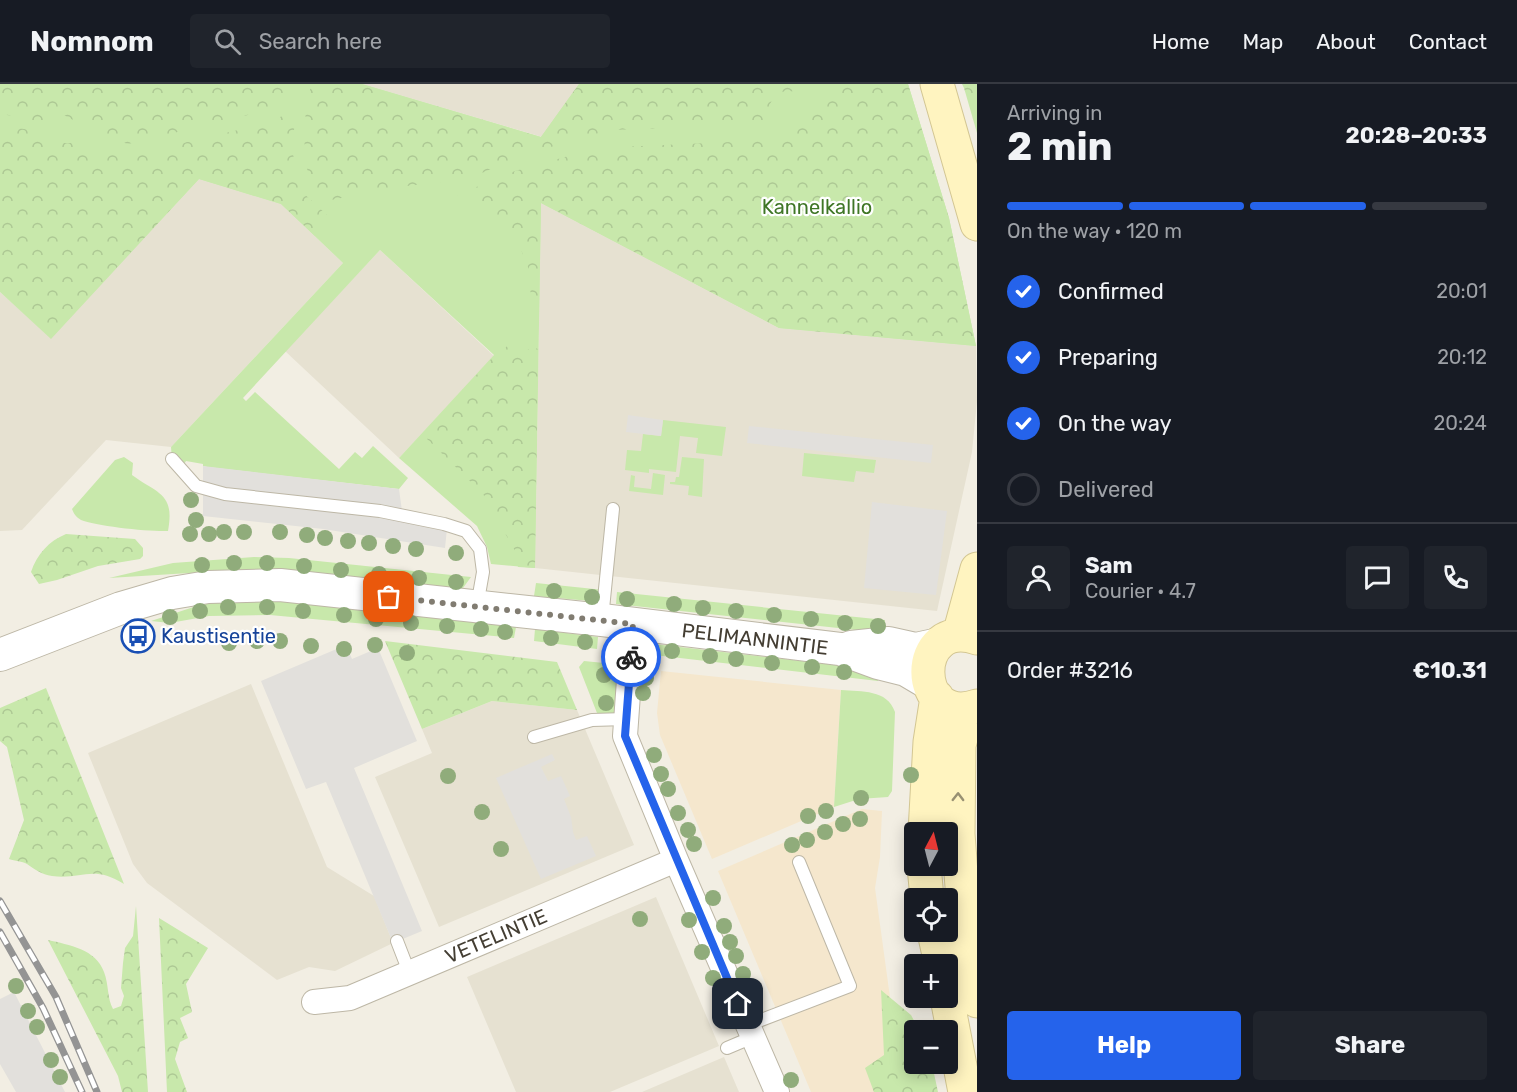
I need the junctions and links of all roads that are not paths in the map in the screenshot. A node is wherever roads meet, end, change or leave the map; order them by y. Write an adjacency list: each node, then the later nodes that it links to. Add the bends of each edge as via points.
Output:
1 (937, 84): 2 (main road)
2 (977, 224)
3 (172, 459): 6 (lane, via 196,486 225,494 380,511 466,531 480,549 483,572)
4 (613, 509): 7 (lane)
5 (977, 569): 9 (main road)
6 (477, 607): 7 (street, PELIMANNINTIE); 11 (street, PELIMANNINTIE, via 280,585 208,587 121,608)
7 (602, 620): 8 (street, PELIMANNINTIE)
8 (633, 624): 10 (street, PELIMANNINTIE); 14 (street)
9 (958, 639): 10 (street, PELIMANNINTIE, via 916,649 889,643); 12 (main road, via 932,652 926,672)
10 (840, 649): 12 (street, PELIMANNINTIE, via 906,670)
11 (0, 655)
12 (932, 690): 13 (main road, via 952,707); 16 (main road)
13 (973, 707): 21 (main road, one-way to 13, via 965,935 958,834 959,745)
14 (626, 719): 15 (lane, via 592,720); 17 (street, via 625,736)
15 (534, 737)
16 (926, 822)
17 (676, 860): 20 (street, VETELINTIE); 24 (street)
18 (799, 862): 24 (lane, via 850,986)
19 (397, 941): 20 (lane)
20 (409, 972): 22 (street, VETELINTIE, via 350,998)
21 (977, 1001)
22 (314, 1002)
23 (949, 1008): 27 (main road)
24 (750, 1031): 25 (lane); 26 (street)
25 (727, 1048)
26 (777, 1092)
27 (965, 1092)

